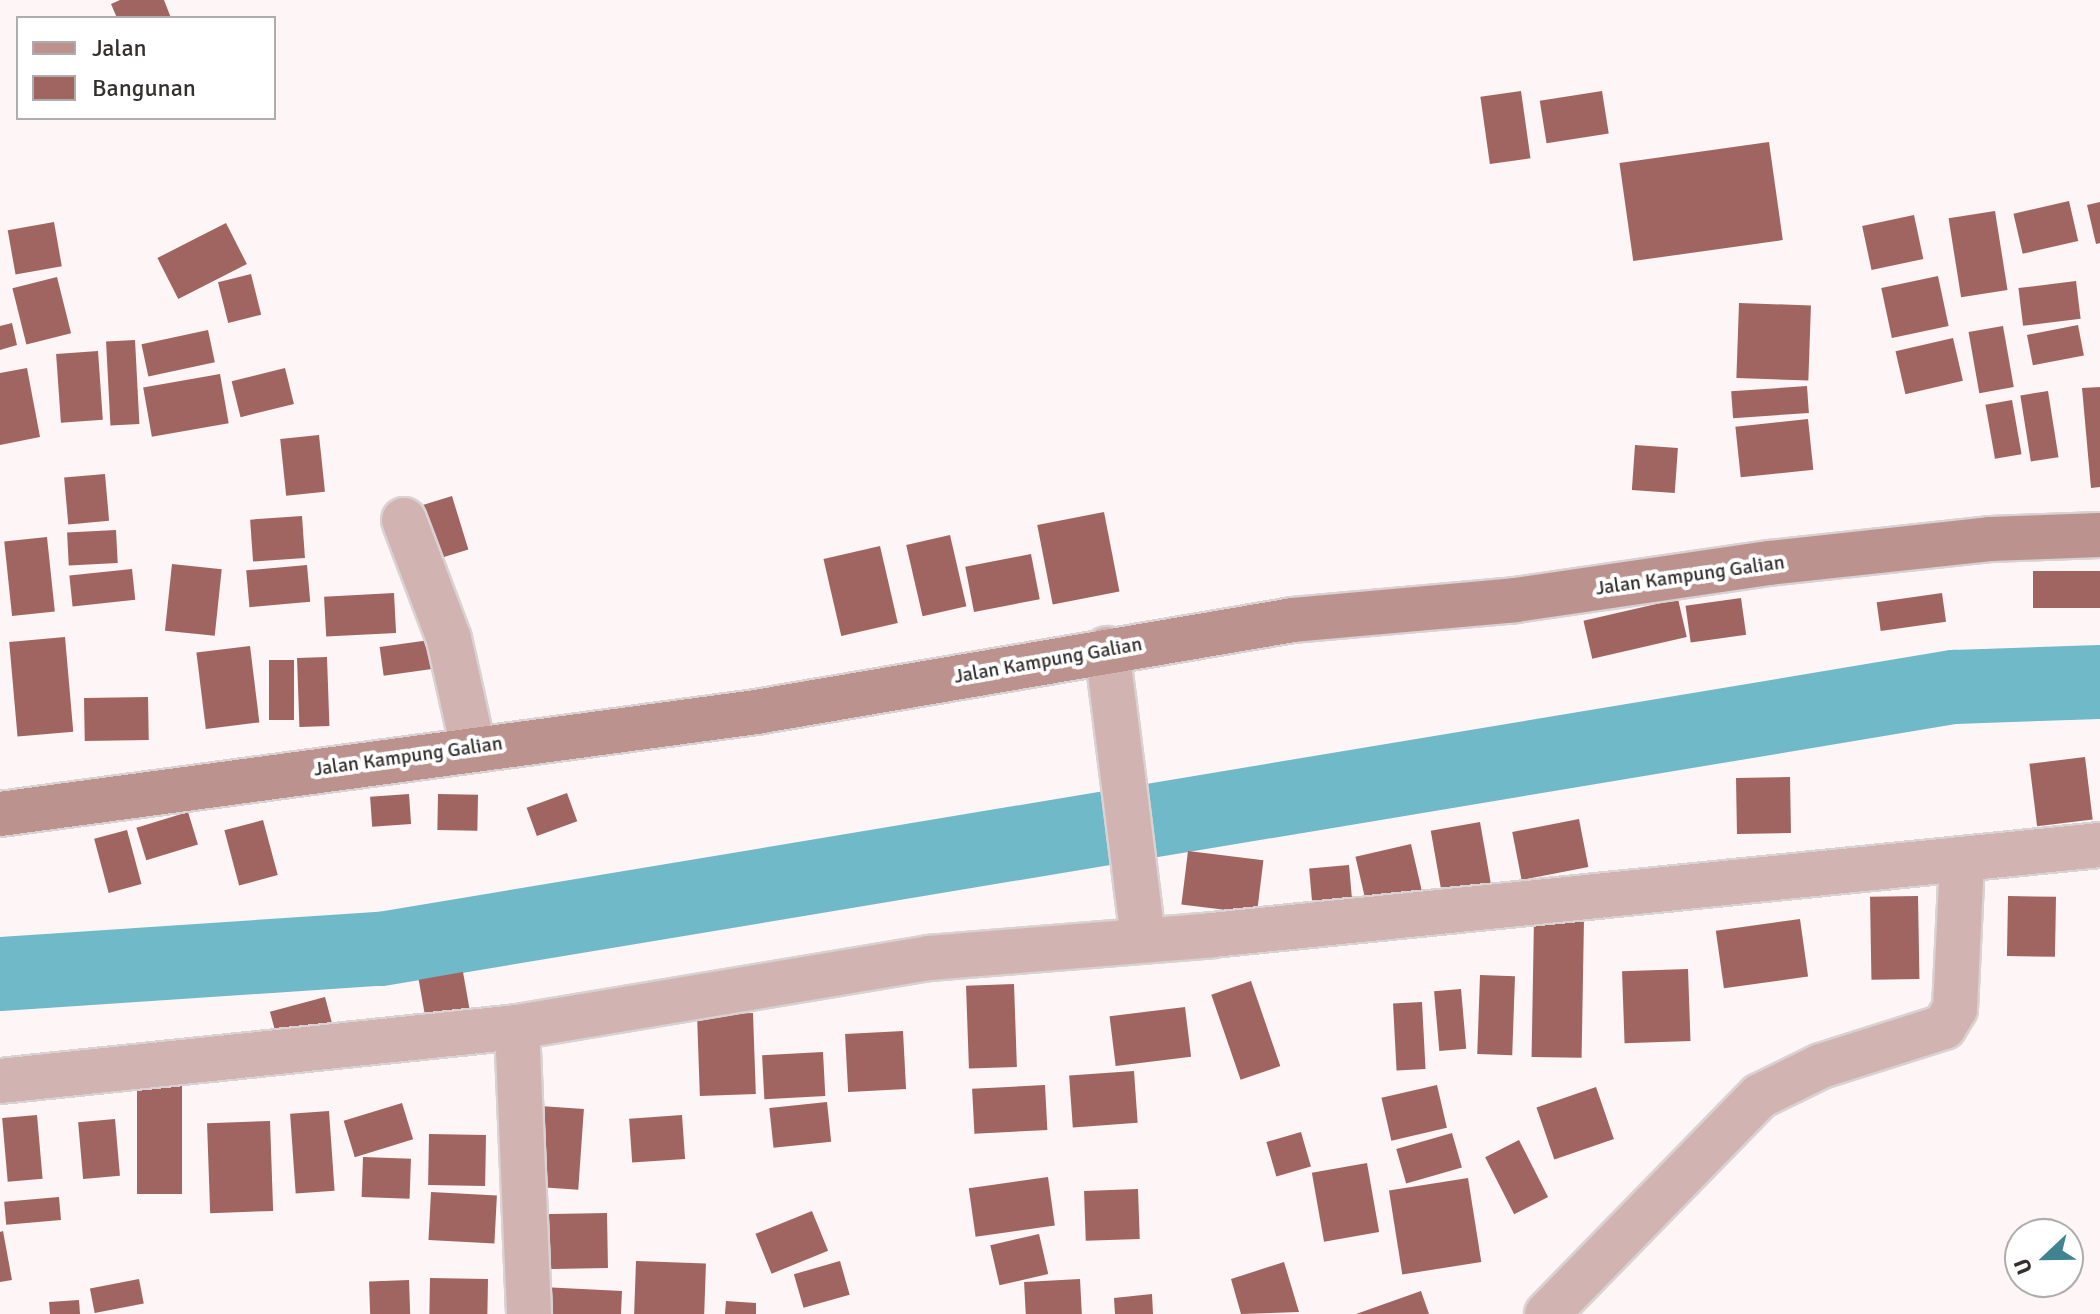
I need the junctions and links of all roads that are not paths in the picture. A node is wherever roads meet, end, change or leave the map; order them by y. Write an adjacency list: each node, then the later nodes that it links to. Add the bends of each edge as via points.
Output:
1 (404, 520): 4 (street, via 449,639)
2 (2100, 535): 3 (main road, Jalan Kampung Galian, via 1990,539 1769,563 1515,600 1293,620)
3 (1107, 649): 4 (main road, Jalan Kampung Galian, via 756,712); 8 (street)
4 (473, 747): 5 (main road, Jalan Kampung Galian)
5 (0, 814)
6 (2100, 845): 7 (street)
7 (1962, 860): 8 (street); 12 (street, via 1955,1009 1944,1027 1821,1066 1760,1096)
8 (1143, 940): 9 (street, via 929,958)
9 (517, 1027): 10 (street); 11 (street)
10 (0, 1081)
11 (529, 1314)
12 (1547, 1314)

